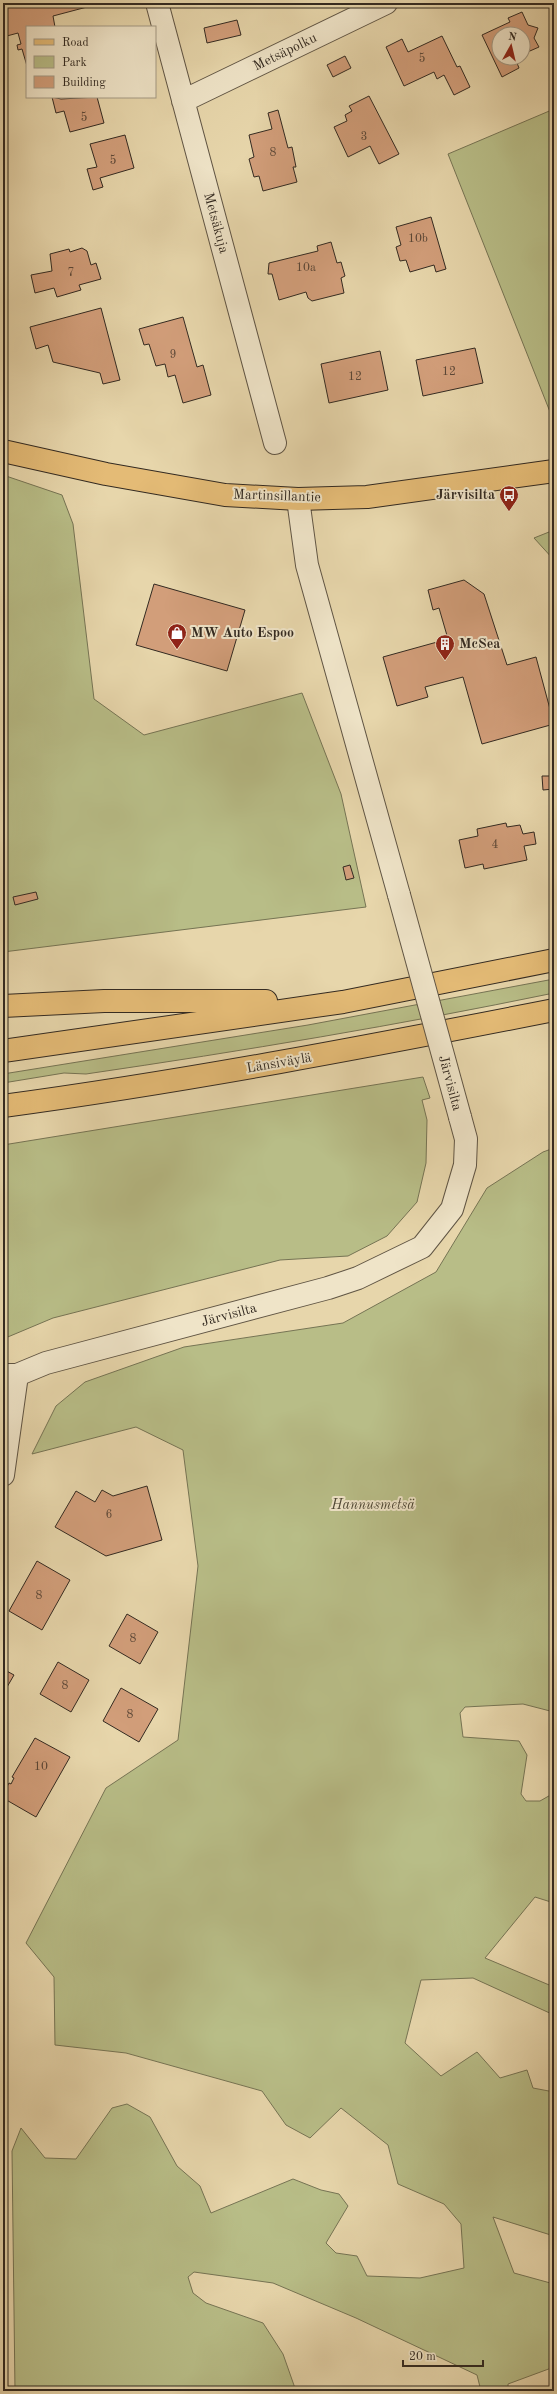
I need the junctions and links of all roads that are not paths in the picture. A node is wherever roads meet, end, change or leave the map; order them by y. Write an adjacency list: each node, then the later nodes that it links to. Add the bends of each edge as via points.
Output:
1 (157, 3): 3 (street, Metsäkuja)
2 (386, 3): 3 (street, Metsäpolku)
3 (183, 101): 4 (street, Metsäkuja)
4 (275, 443)
5 (3, 451): 7 (main road, Martinsillantie, via 106,474 224,494)
6 (554, 471): 7 (main road, Martinsillantie, via 367,497)
7 (298, 498): 16 (street, Järvisilta, bridge, via 307,565 466,1139 462,1172 452,1209 422,1247 358,1278)
8 (554, 960): 9 (main road)
9 (343, 1002): 10 (main road, via 104,1001); 12 (main road)
10 (3, 1006)
11 (554, 1010): 13 (main road, Länsiväylä, via 334,1054)
12 (3, 1051)
13 (129, 1089): 14 (main road, Länsiväylä); 15 (main road)
14 (3, 1106)
15 (3, 1118)
16 (10, 1375): 17 (street)
17 (3, 1475)

